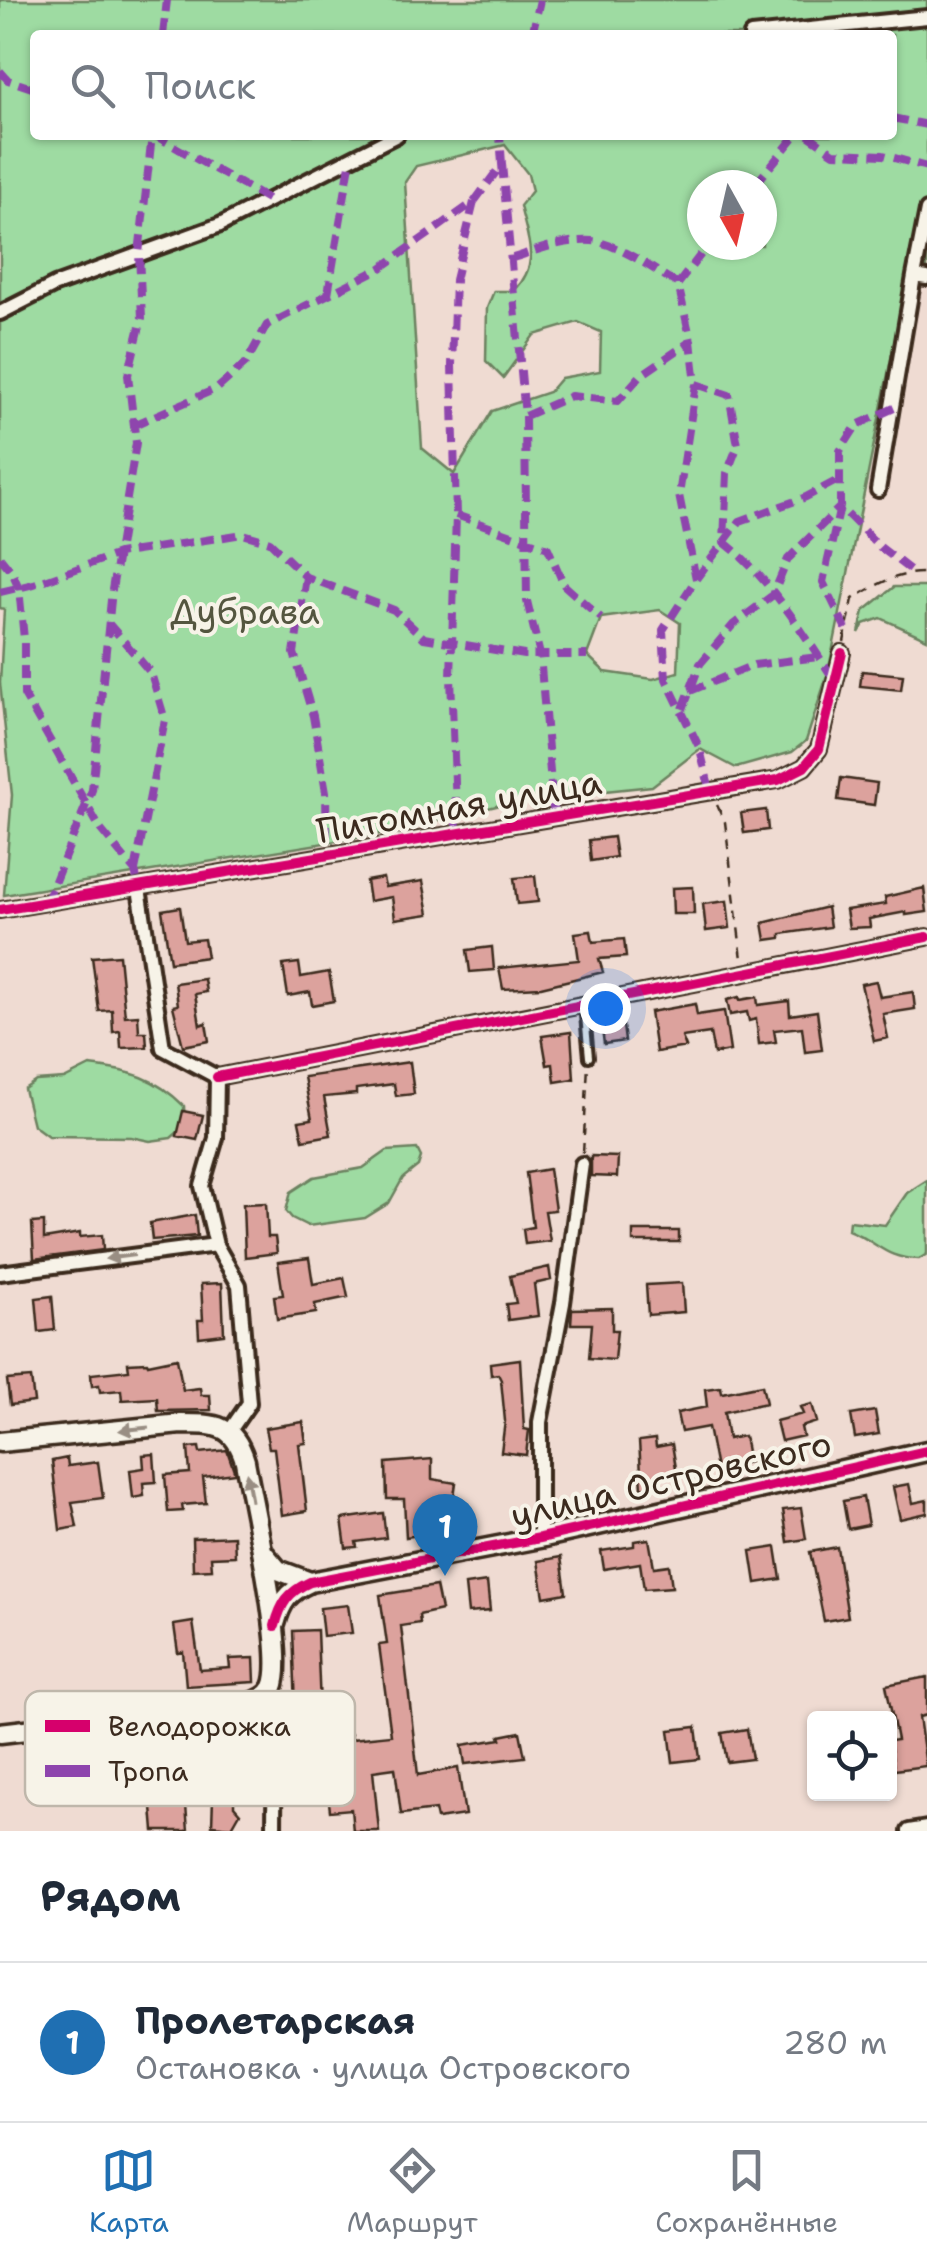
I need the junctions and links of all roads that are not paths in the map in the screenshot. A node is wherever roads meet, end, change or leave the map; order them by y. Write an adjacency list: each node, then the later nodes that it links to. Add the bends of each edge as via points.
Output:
1 (927, 17): 2 (street)
2 (800, 30)
3 (387, 140): 6 (street, via 220,225)
4 (927, 210): 5 (street)
5 (921, 277): 7 (street)
6 (0, 312)
7 (878, 490)
8 (842, 653): 9 (street, Питомная улица, via 819,750 778,780)
9 (139, 888): 10 (street, Питомная улица); 14 (street, via 163,1048)
10 (0, 910)
11 (927, 937): 12 (street)
12 (584, 1004): 13 (lane); 14 (street)
13 (588, 1057)
14 (216, 1076): 16 (street, via 216,1138 202,1186)
15 (582, 1164): 21 (street, via 540,1422)
16 (216, 1244): 17 (street, one-way to 17); 18 (street, via 238,1284 249,1403)
17 (0, 1273)
18 (229, 1432): 19 (street, one-way to 19, via 181,1424); 22 (street, one-way to 18, via 245,1461)
19 (0, 1442)
20 (927, 1450): 21 (street, улица Островского)
21 (540, 1538): 23 (street, улица Островского)
22 (260, 1548): 23 (street, via 278,1570); 24 (street)
23 (310, 1582): 24 (street, via 287,1595)
24 (275, 1626): 25 (street)
25 (275, 1682): 26 (street); 27 (street)
26 (270, 1691)
27 (275, 1691)
28 (25, 1730): 29 (street)
29 (0, 1733)
30 (927, 1828): 31 (street)
31 (908, 1831)

